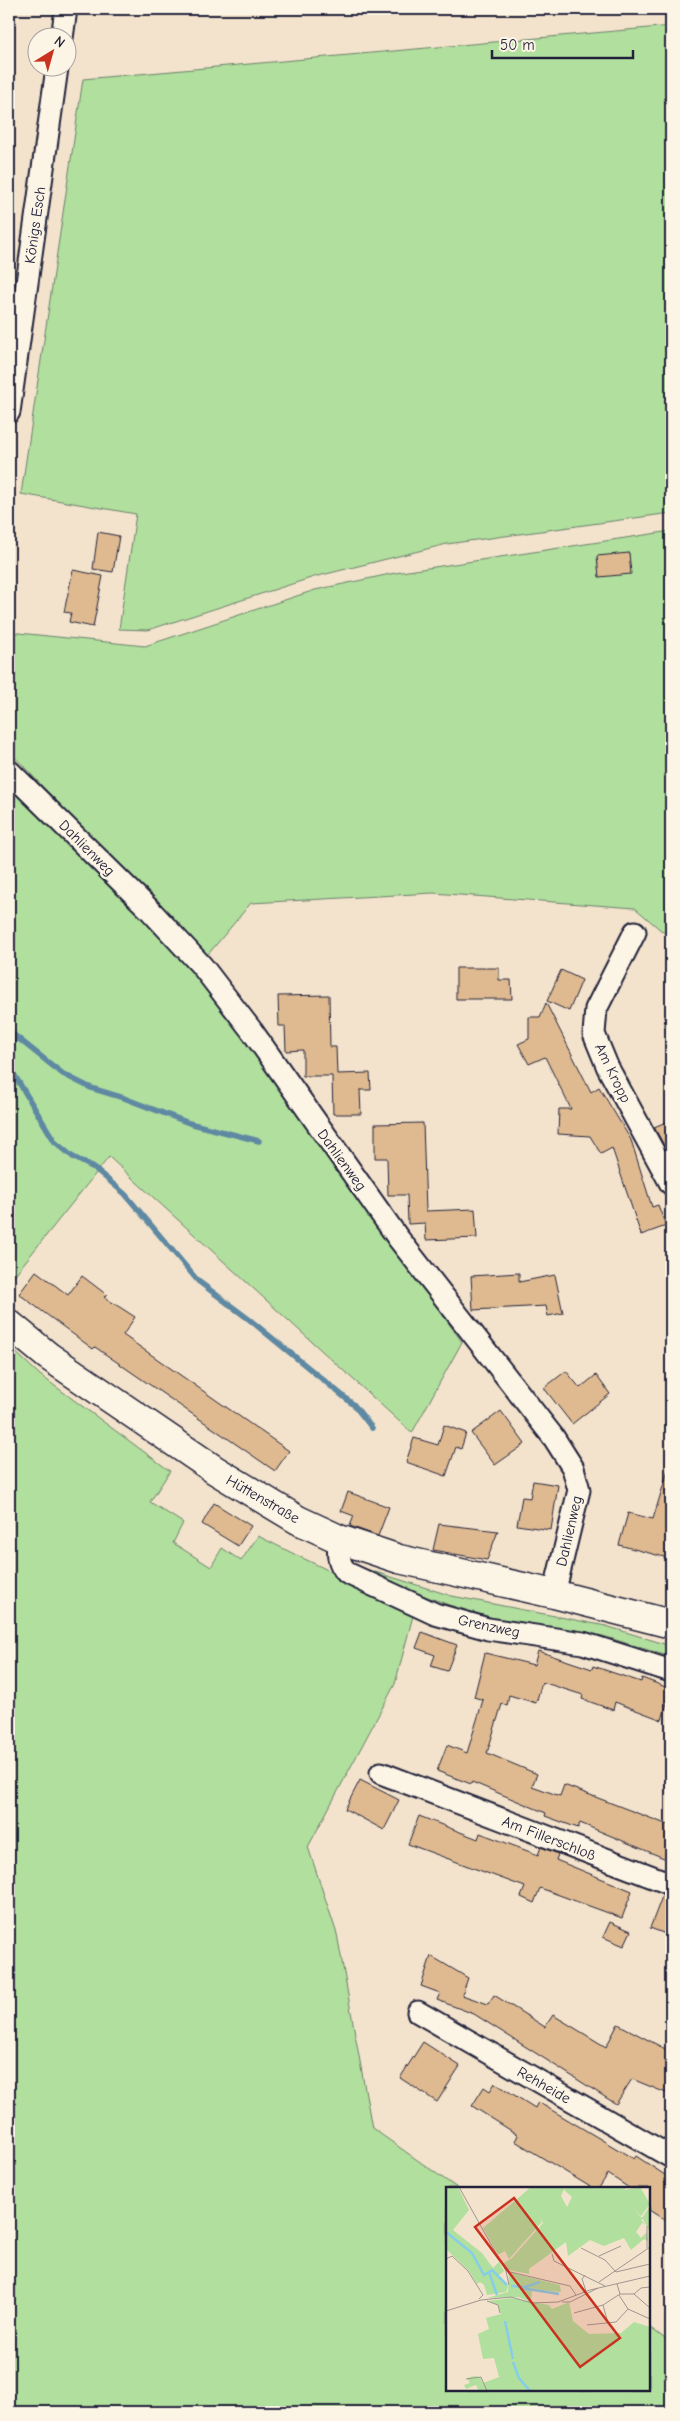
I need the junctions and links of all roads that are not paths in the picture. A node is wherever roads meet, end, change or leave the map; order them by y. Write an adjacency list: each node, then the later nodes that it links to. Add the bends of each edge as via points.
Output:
1 (66, 9): 2 (street)
2 (63, 28)
3 (56, 78): 4 (street, Königs Esch)
4 (9, 412)
5 (9, 771): 10 (street, Dahlienweg, via 202,966 252,1031 398,1238 554,1438 573,1468 579,1490)
6 (635, 932): 7 (street, Am Kropp, via 596,1009 594,1034 608,1068)
7 (671, 1184)
8 (9, 1324): 9 (main road, Hüttenstraße, via 48,1356 242,1488)
9 (339, 1539): 10 (main road, Hüttenstraße, via 399,1559); 12 (street, Grenzweg, via 340,1566 347,1573 435,1614 488,1629 583,1643)
10 (554, 1594): 11 (main road, Hüttenstraße)
11 (671, 1624)
12 (671, 1672)
13 (381, 1773): 14 (street, Am Fillerschloß)
14 (671, 1884)
15 (418, 2012): 16 (street, Rehheide)
16 (671, 2158)

